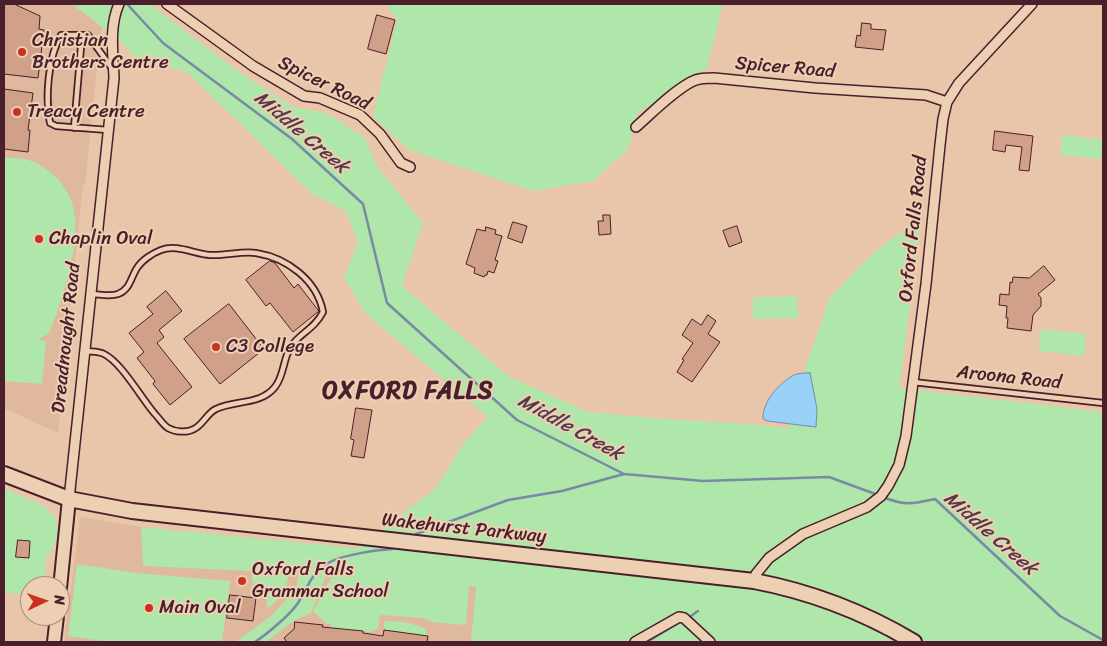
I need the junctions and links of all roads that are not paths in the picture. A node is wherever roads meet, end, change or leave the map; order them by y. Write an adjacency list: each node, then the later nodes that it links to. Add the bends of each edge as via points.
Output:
1 (119, 4): 5 (street, Dreadnought Road, via 115,13)
2 (167, 4): 10 (street, Spicer Road, via 253,66 304,96 320,98 360,116 380,134 401,163)
3 (1032, 4): 6 (street, Oxford Falls Road, via 964,77)
4 (82, 34): 5 (lane, via 92,39); 8 (lane); 8 (lane, via 61,35 57,42 52,56 47,109 50,123)
5 (114, 71): 9 (street, Dreadnought Road)
6 (947, 102): 7 (street, Spicer Road, via 926,95 701,78 677,92); 13 (street, Oxford Falls Road)
7 (636, 127)
8 (74, 128): 9 (lane)
9 (108, 130): 11 (street, Dreadnought Road)
10 (410, 167)
11 (91, 294): 12 (street, Dreadnought Road); 12 (lane, via 116,295 124,291 137,267 163,249 176,248 212,256 255,253 275,258 304,277 317,292 323,312 311,329 289,349 275,387 264,396 213,410 194,429 181,432 168,428 118,366 97,352)
12 (84, 351): 16 (street, Dreadnought Road)
13 (912, 382): 14 (lane, Aroona Road); 18 (street, Oxford Falls Road, via 906,436 899,465 888,486 867,507 803,534 769,558)
14 (1103, 403)
15 (4, 474): 16 (main road, Wakehurst Parkway)
16 (69, 499): 17 (street, Dreadnought Road); 18 (main road, Wakehurst Parkway, via 132,511)
17 (61, 576)
18 (754, 581): 23 (main road, Wakehurst Parkway, via 847,607)
19 (56, 626): 20 (street)
20 (54, 642)
21 (635, 642): 22 (street, via 679,617)
22 (710, 642)
23 (914, 642)

